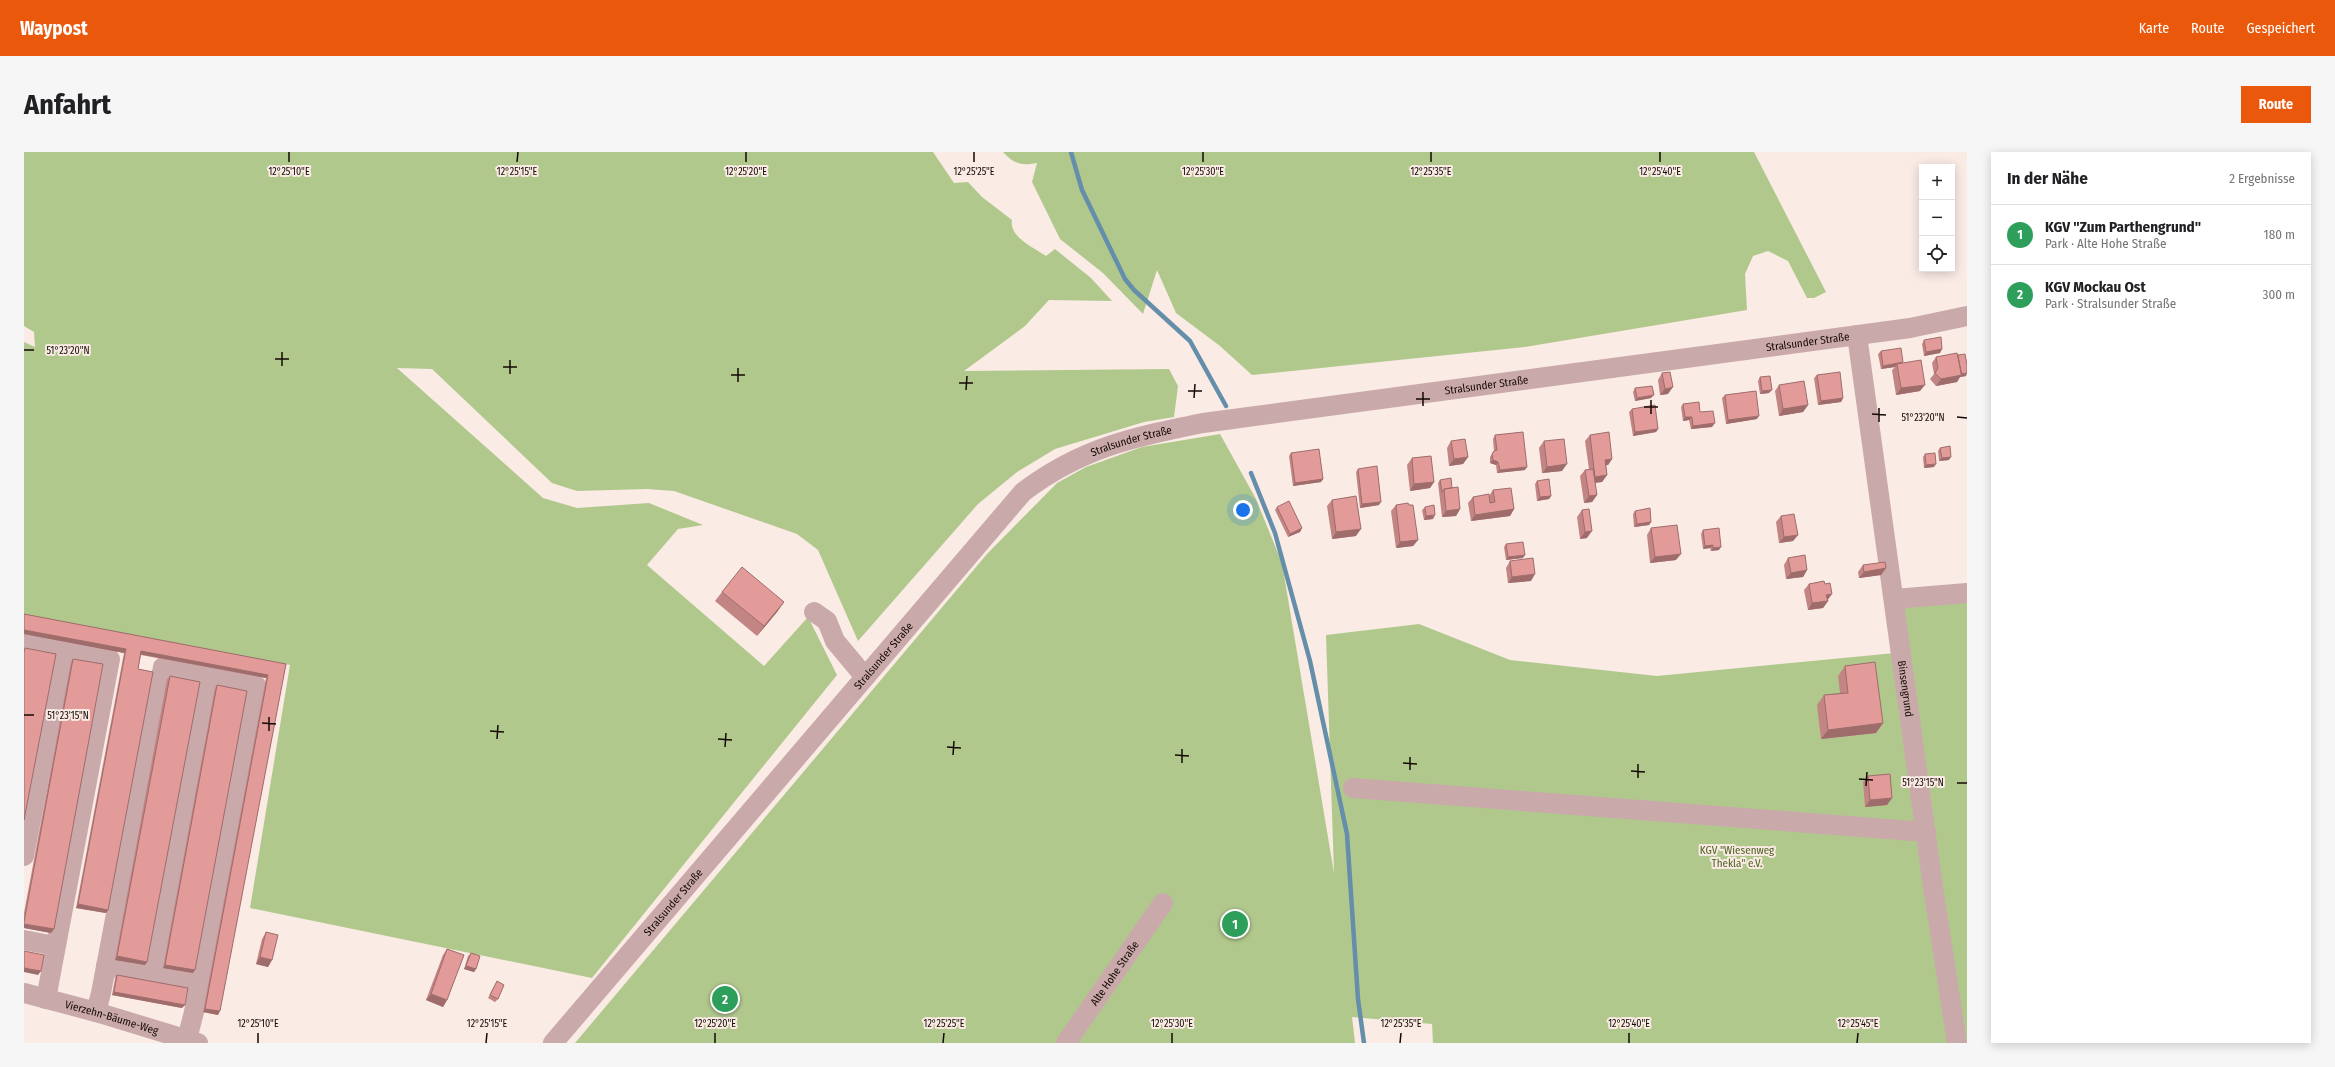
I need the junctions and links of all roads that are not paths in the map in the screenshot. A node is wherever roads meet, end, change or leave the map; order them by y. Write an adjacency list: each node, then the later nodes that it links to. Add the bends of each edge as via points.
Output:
1 (1967, 316): 2 (street, Stralsunder Straße, via 1910,328)
2 (1857, 335): 4 (street, Binsengrund); 9 (street, Stralsunder Straße, via 1203,423 1141,436 1086,453 1023,492)
3 (1967, 593): 4 (street)
4 (1894, 600): 11 (street, Binsengrund)
5 (814, 612): 9 (street, via 828,621 835,641)
6 (24, 642): 7 (street)
7 (64, 650): 12 (street); 15 (street, via 110,659)
8 (209, 676): 16 (street, via 163,667); 17 (street); 18 (street, via 256,684)
9 (865, 677): 23 (street, Stralsunder Straße)
10 (1354, 788): 11 (street)
11 (1926, 832): 25 (street, Binsengrund)
12 (24, 856)
13 (1163, 903): 24 (street, Alte Hohe Straße)
14 (24, 940): 15 (street)
15 (55, 946): 20 (street)
16 (106, 966): 17 (street); 21 (street)
17 (152, 975): 18 (street)
18 (199, 984): 22 (street)
19 (24, 993): 20 (street, Vierzehn-Bäume-Weg)
20 (46, 999): 21 (street, Vierzehn-Bäume-Weg)
21 (96, 1012): 22 (street, Vierzehn-Bäume-Weg)
22 (192, 1041)
23 (552, 1043)
24 (1066, 1043)
25 (1957, 1043)

